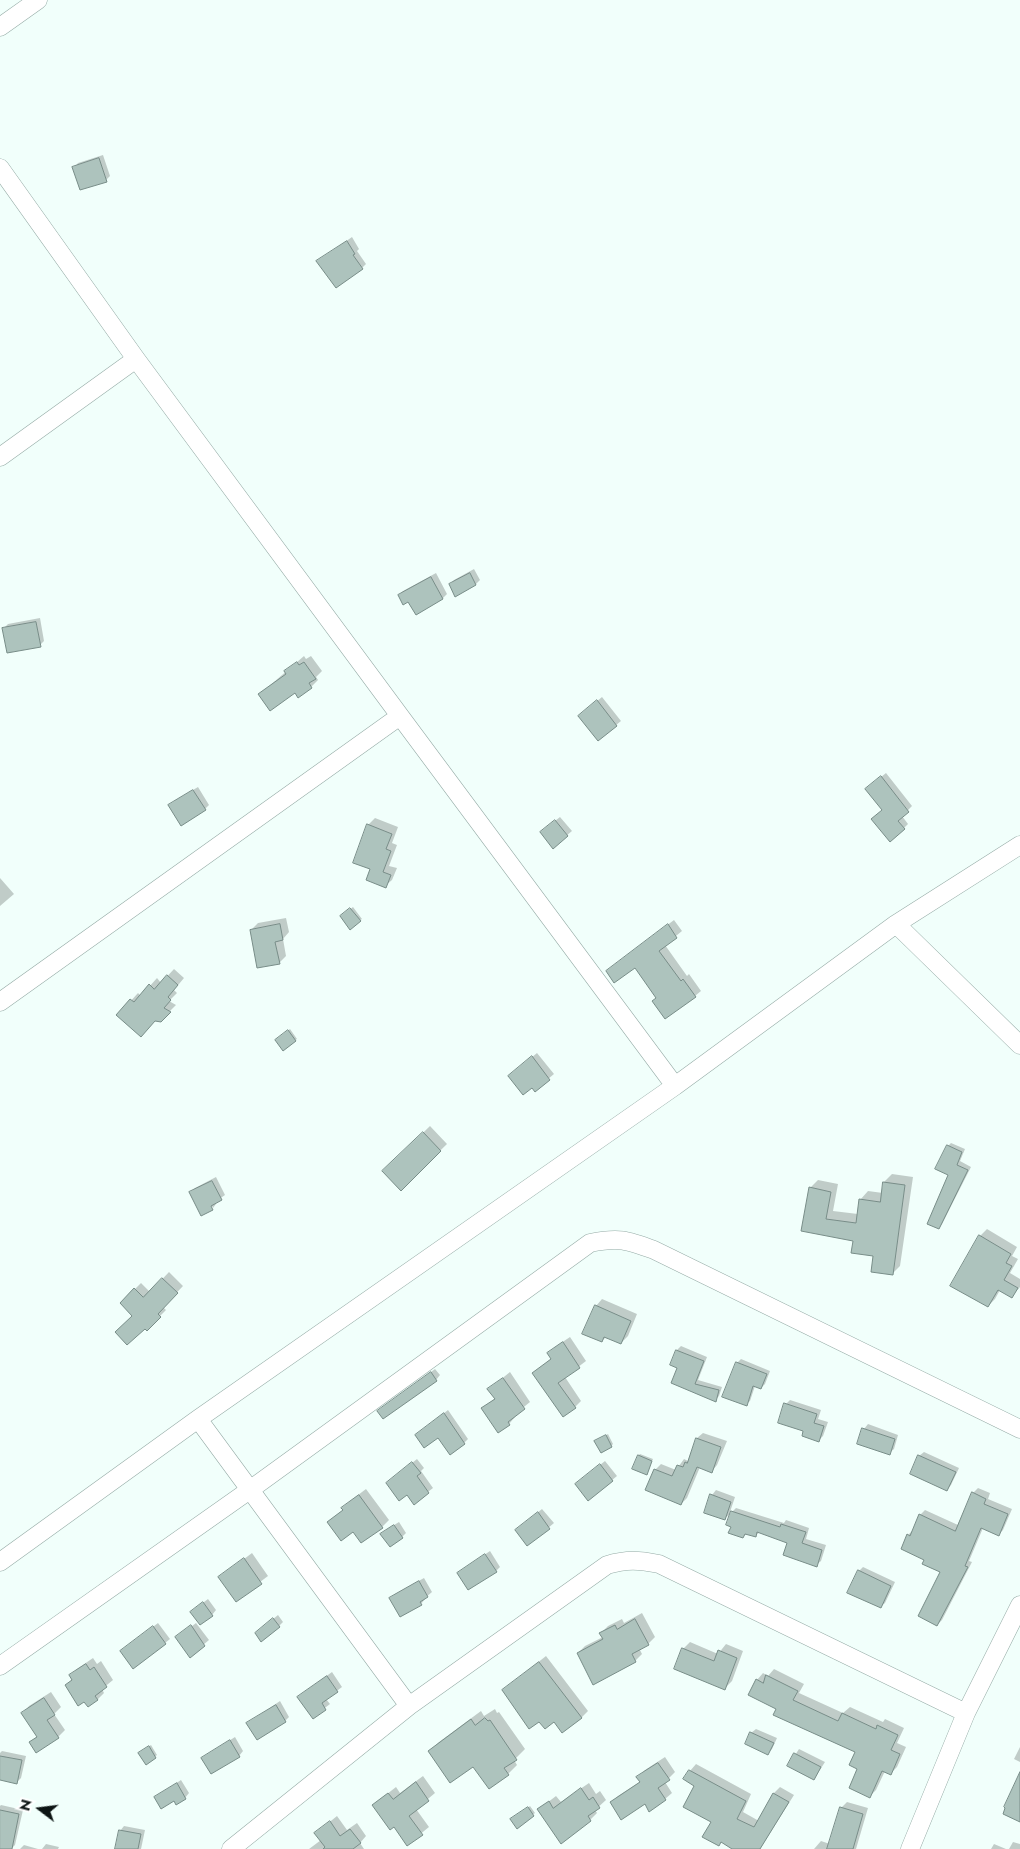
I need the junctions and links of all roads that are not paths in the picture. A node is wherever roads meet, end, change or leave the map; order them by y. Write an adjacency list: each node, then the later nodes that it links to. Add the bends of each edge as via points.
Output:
1 (38, 0): 2 (street)
2 (0, 27)
3 (0, 168): 4 (street)
4 (136, 359): 5 (street); 6 (street)
5 (0, 457)
6 (400, 716): 9 (street); 11 (street)
7 (1020, 845): 8 (street)
8 (896, 924): 10 (street); 11 (street)
9 (0, 1002)
10 (1020, 1045)
11 (675, 1086): 12 (street)
12 (198, 1419): 14 (street); 15 (street)
13 (1020, 1429): 14 (street, via 654,1250 630,1241 610,1239 590,1243)
14 (251, 1489): 17 (street); 18 (street)
15 (0, 1562)
16 (1020, 1605): 19 (street)
17 (0, 1666)
18 (409, 1706): 19 (street, via 607,1565 641,1560 659,1564); 20 (street)
19 (966, 1713): 21 (street)
20 (231, 1849)
21 (910, 1849)

